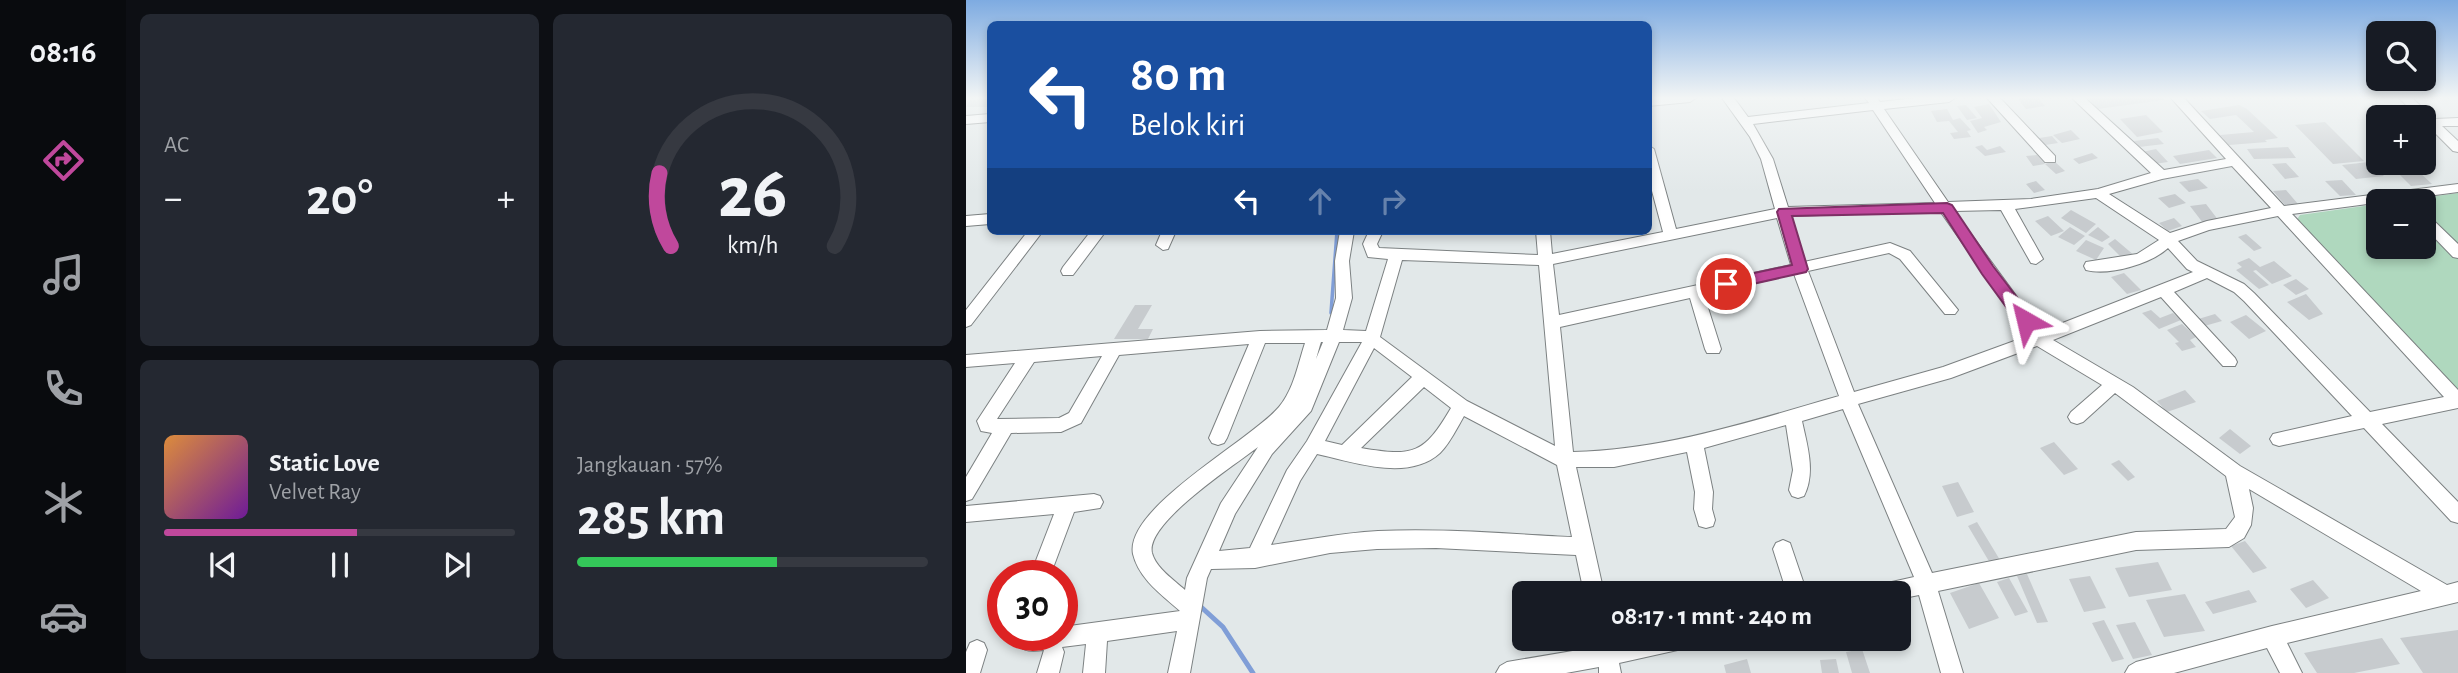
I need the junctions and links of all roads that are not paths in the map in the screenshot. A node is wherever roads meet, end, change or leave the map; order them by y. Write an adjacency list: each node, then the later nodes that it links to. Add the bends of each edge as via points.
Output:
1 (1750, 129): 19 (street, via 1767,159)
2 (1893, 129): 17 (street)
3 (2022, 129): 8 (street)
4 (2112, 129): 11 (street)
5 (2206, 129): 9 (street)
6 (2439, 129): 7 (street)
7 (2458, 148)
8 (2050, 159)
9 (2235, 161): 11 (street); 18 (street)
10 (1652, 164): 29 (street)
11 (2161, 175): 14 (street)
12 (2458, 188): 13 (street)
13 (2436, 192)
14 (2098, 193): 16 (street); 30 (street)
15 (2366, 203): 18 (street)
16 (2006, 206): 17 (street); 34 (street)
17 (1947, 208): 19 (street); 49 (street)
18 (2281, 211): 30 (street); 57 (street)
19 (1784, 212): 29 (street); 37 (street)
20 (987, 219): 21 (street)
21 (966, 221)
22 (2436, 231): 32 (street)
23 (1033, 235): 43 (street)
24 (1096, 235): 38 (street)
25 (1167, 235): 31 (street)
26 (1346, 235): 46 (street, via 1344,298)
27 (1374, 235): 33 (street, via 1371,251)
28 (1544, 235): 35 (street)
29 (1671, 235): 35 (street)
30 (2168, 239): 36 (street, via 2146,258); 39 (street, via 2192,265)
31 (1163, 246)
32 (2458, 253)
33 (1397, 254): 35 (street); 48 (street)
34 (2036, 259)
35 (1548, 260): 44 (street)
36 (2091, 266)
37 (1800, 269): 40 (street); 42 (street, via 1896,248); 58 (street)
38 (1068, 271)
39 (2207, 272): 41 (street); 62 (street, via 2249,297)
40 (1695, 291): 44 (street); 51 (street)
41 (2164, 291): 49 (street); 54 (street)
42 (1950, 310)
43 (966, 321)
44 (1550, 323): 69 (street)
45 (1315, 335): 46 (street); 47 (street); 88 (street, via 1284,413 1254,443 1172,502 1147,530 1142,550 1145,560)
46 (1334, 335): 48 (street); 82 (street, via 1305,406 1247,476)
47 (1260, 337): 50 (street); 64 (street)
48 (1372, 338): 55 (street); 67 (street)
49 (2039, 338): 56 (street); 58 (street)
50 (1115, 347): 52 (street); 63 (street, via 1070,422)
51 (1713, 349)
52 (1030, 354): 53 (street); 63 (street, via 986,421 989,428)
53 (966, 361)
54 (2229, 362)
55 (1422, 378): 59 (street); 68 (street)
56 (2114, 384): 61 (street); 70 (street)
57 (2458, 401): 62 (street)
58 (1849, 402): 60 (street); 85 (street)
59 (1461, 406): 68 (street, via 1426,454 1397,461); 69 (street)
60 (1793, 417): 66 (street); 71 (street, via 1802,470)
61 (2077, 417)
62 (2367, 420): 65 (street); 76 (street)
63 (1005, 427): 72 (street)
64 (1219, 438)
65 (2279, 439)
66 (1695, 444): 69 (street, via 1614,459); 77 (street)
67 (1313, 446): 68 (street); 80 (street, via 1288,486)
68 (1346, 452)
69 (1565, 460): 78 (street)
70 (2234, 471): 85 (street, via 2245,515 2238,534 2229,538 2136,541); 87 (street)
71 (1798, 490)
72 (966, 493)
73 (1094, 502): 74 (street)
74 (1067, 505): 75 (street); 81 (street)
75 (966, 514)
76 (2458, 515)
77 (1706, 520)
78 (1583, 546): 80 (street, via 1381,540); 83 (street)
79 (1783, 548): 84 (street)
80 (1255, 559): 82 (street)
81 (1046, 560)
82 (1201, 569): 88 (street)
83 (1591, 581)
84 (1793, 581)
85 (1926, 583): 86 (street); 102 (street)
86 (1911, 586)
87 (2452, 593): 91 (street)
88 (1189, 611): 89 (street); 100 (street)
89 (1097, 633): 90 (street); 99 (street)
90 (1078, 635)
91 (2272, 636): 96 (street); 104 (street)
92 (977, 650): 97 (street)
93 (1630, 651): 95 (street)
94 (1054, 652): 98 (street)
95 (1608, 656): 101 (street)
96 (2161, 670): 103 (street)
97 (969, 673)
98 (1048, 673)
99 (1094, 673)
100 (1179, 673)
101 (1507, 673)
102 (1952, 673)
103 (2136, 673)
104 (2291, 673)

